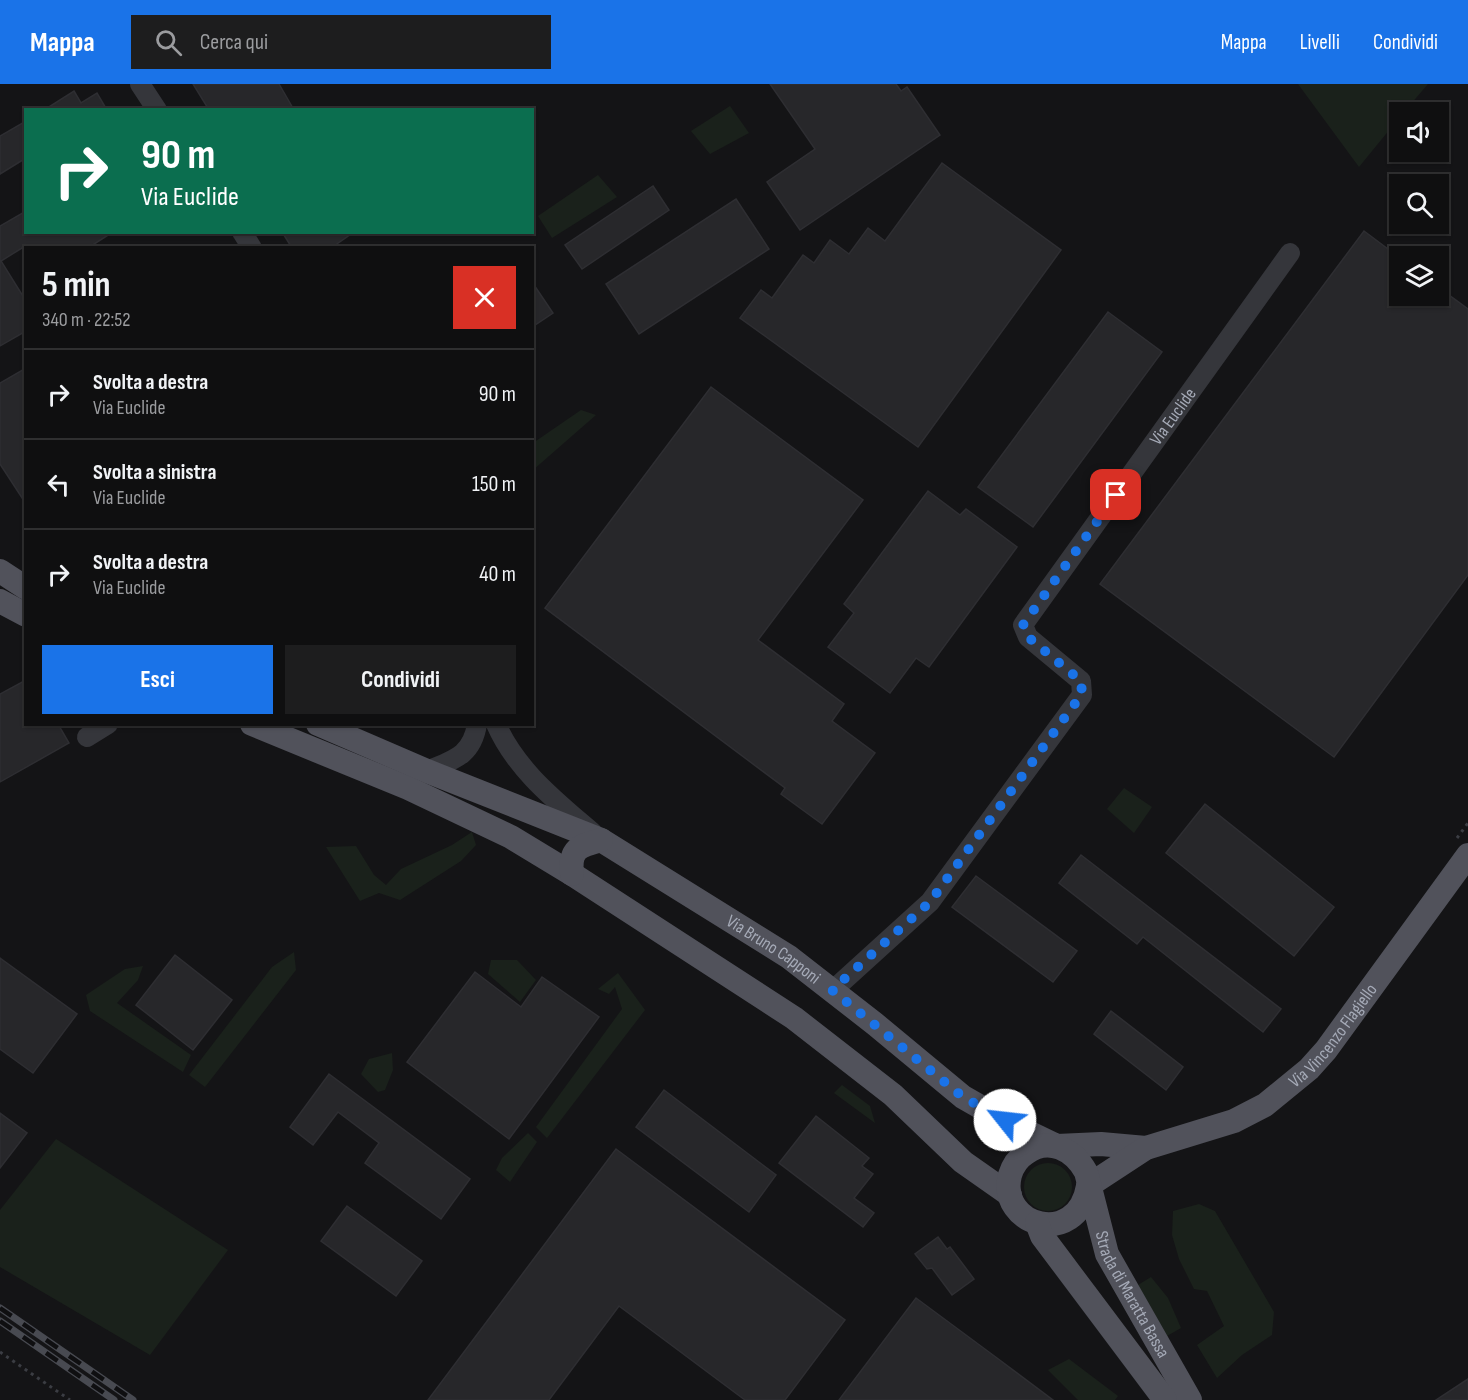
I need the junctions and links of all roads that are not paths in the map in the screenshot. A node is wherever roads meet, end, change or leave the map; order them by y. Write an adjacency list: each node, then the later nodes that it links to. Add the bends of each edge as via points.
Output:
1 (140, 84): 2 (street)
2 (156, 108)
3 (1290, 253): 18 (street, Via Euclide, via 1023,625 1028,637 1081,681 1082,694 930,902)
4 (0, 571): 5 (main road)
5 (24, 587)
6 (0, 600): 7 (main road)
7 (24, 614)
8 (105, 726): 13 (street)
9 (257, 726): 17 (main road, via 408,788 511,837)
10 (323, 726): 14 (main road, Via Bruno Capponi)
11 (477, 726): 14 (street, via 468,750)
12 (497, 726): 15 (street, via 518,762)
13 (87, 737)
14 (427, 771): 15 (main road, Via Bruno Capponi)
15 (601, 840): 17 (main road, via 576,850 570,861); 18 (main road, Via Bruno Capponi, via 789,957)
16 (1461, 848): 20 (main road, Via Vincenzo Flagiello, via 1326,1050 1309,1069 1265,1105 1234,1121)
17 (572, 874): 22 (main road, via 794,1018 893,1095 963,1162)
18 (832, 990): 19 (main road, Via Bruno Capponi, via 963,1097)
19 (1058, 1146): 20 (main road, Via Vincenzo Flagiello); 21 (main road, via 1080,1160); 22 (main road, via 1044,1145 1020,1157 1012,1168)
20 (1146, 1148): 21 (main road, Via Vincenzo Flagiello)
21 (1088, 1186): 23 (main road, via 1081,1208 1072,1217 1049,1225); 25 (main road, Strada di Maratta Bassa, via 1107,1254)
22 (1010, 1195): 23 (main road, via 1020,1213)
23 (1037, 1223): 24 (main road, Strada di Maratta Bassa, via 1042,1236)
24 (1165, 1400)
25 (1190, 1400)

